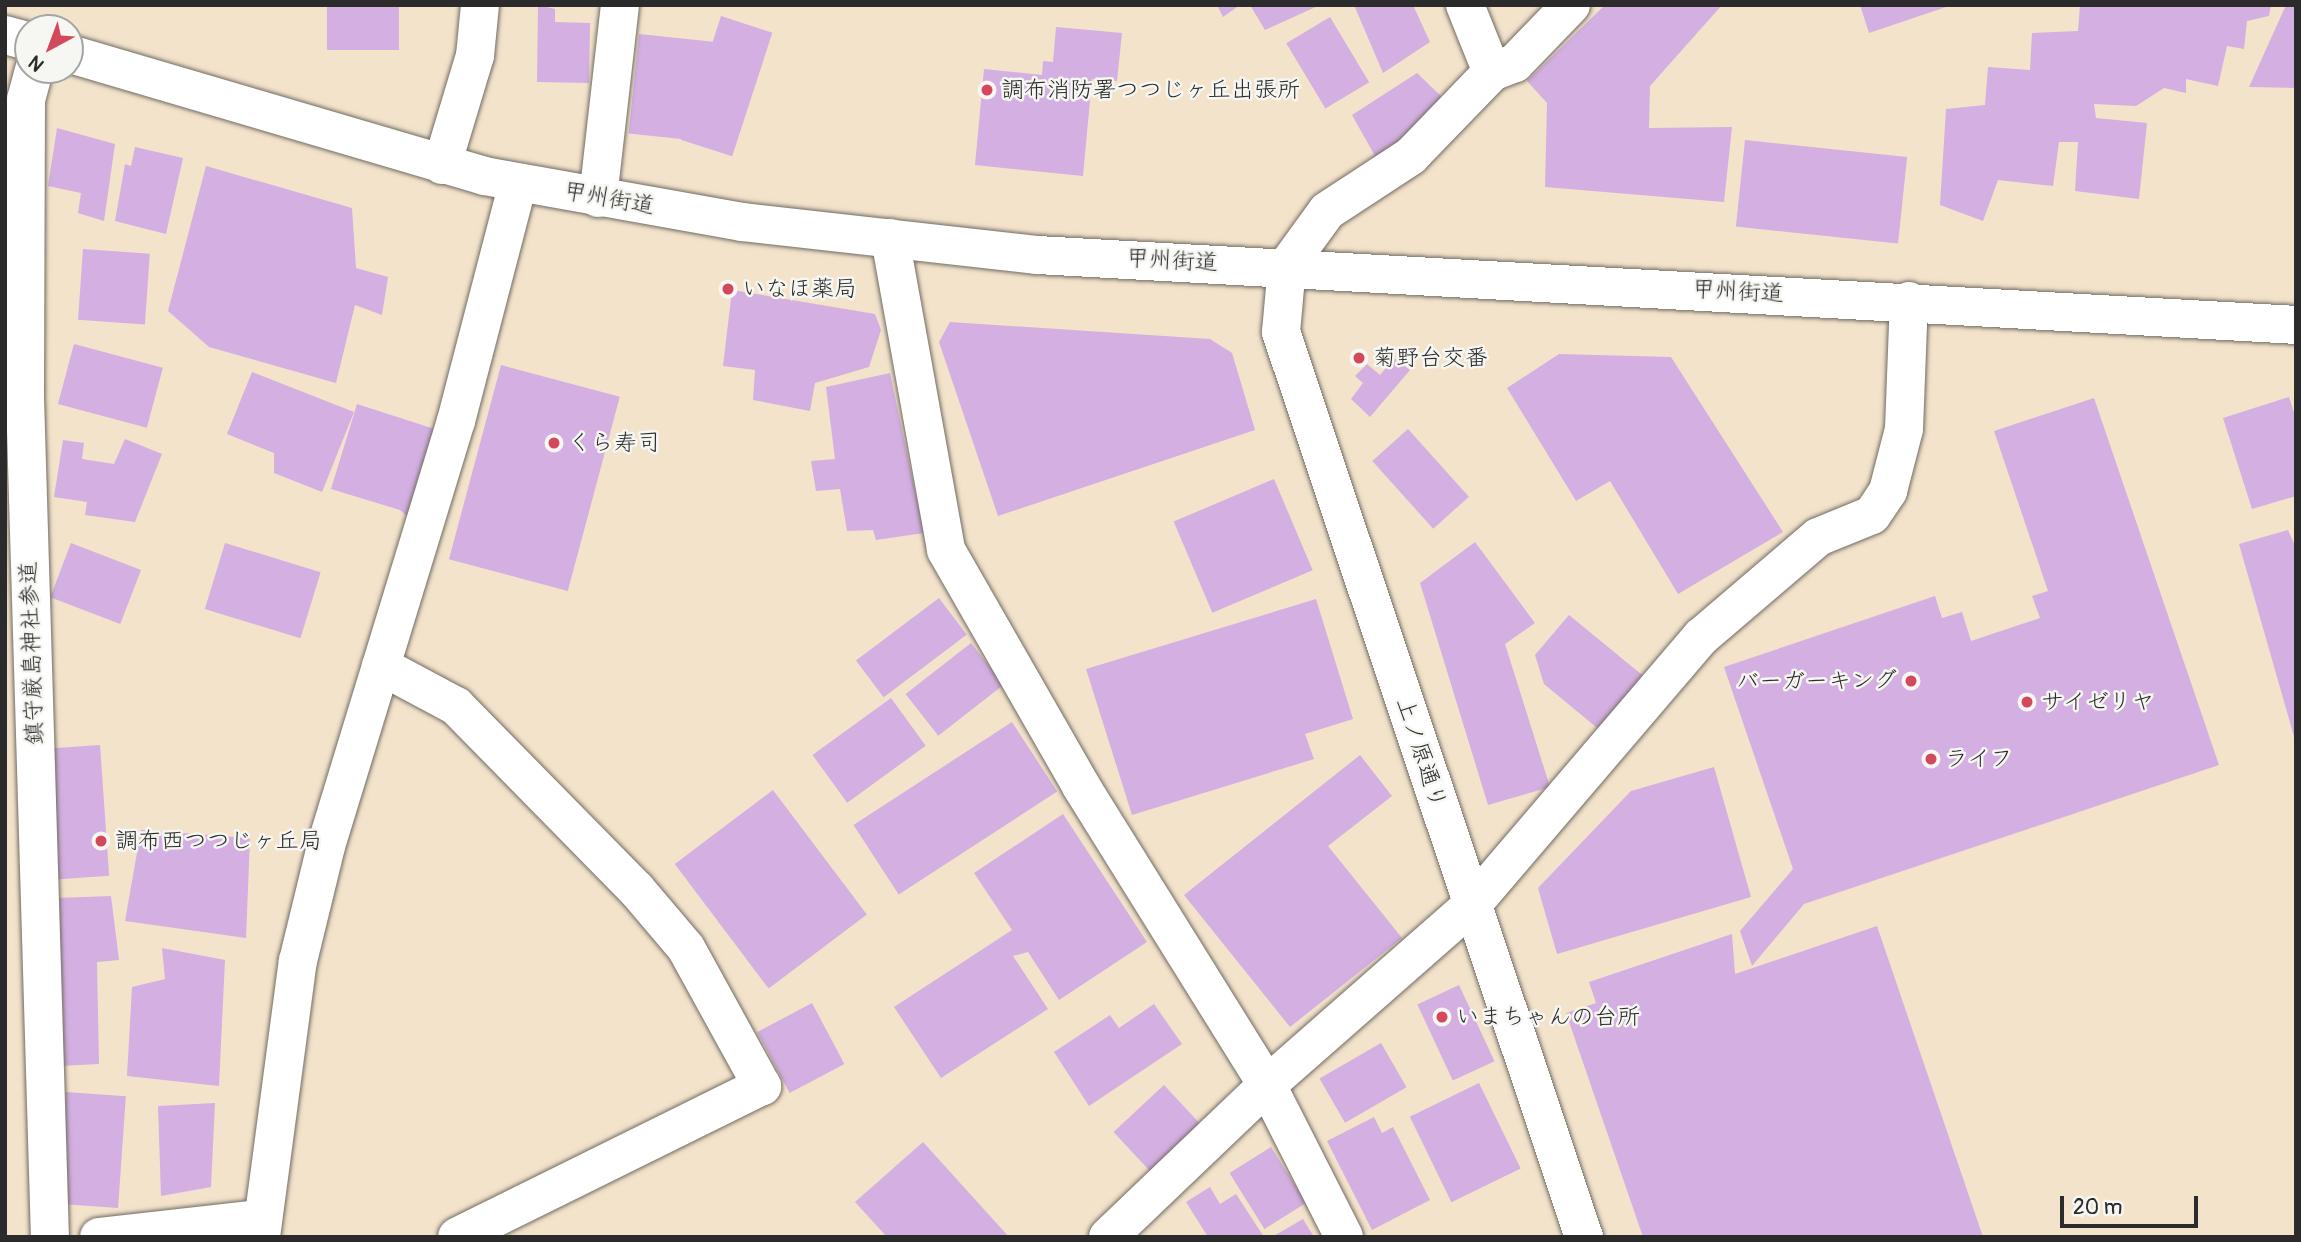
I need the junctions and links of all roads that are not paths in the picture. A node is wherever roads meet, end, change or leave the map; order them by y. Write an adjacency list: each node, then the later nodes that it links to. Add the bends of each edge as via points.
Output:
1 (480, 5): 8 (main road, via 475,55)
2 (620, 5): 10 (main road)
3 (1465, 5): 6 (main road)
4 (1571, 5): 6 (main road, via 1515,63)
5 (84, 58): 8 (main road, 甲州街道)
6 (1492, 72): 12 (main road, via 1411,156 1327,211)
7 (30, 84): 19 (main road, 鎮守厳島神社参道, via 26,99 25,397)
8 (442, 165): 9 (main road, 甲州街道)
9 (518, 183): 10 (main road, 甲州街道); 15 (main road, via 456,421)
10 (598, 198): 11 (main road, 甲州街道)
11 (890, 238): 12 (main road, 甲州街道, via 1037,255); 17 (main road, via 946,550 1081,786)
12 (1287, 266): 13 (main road, 甲州街道); 16 (main road, 上ノ原通り, via 1281,332)
13 (1909, 301): 14 (main road, 甲州街道); 16 (main road, via 1904,429 1888,491 1872,515 1818,537 1661,676)
14 (2296, 325)
15 (381, 666): 18 (main road, via 298,961); 21 (main road, via 456,706 636,890 686,948 762,1086)
16 (1472, 905): 17 (main road); 24 (main road, 上ノ原通り)
17 (1267, 1085): 22 (main road); 23 (main road)
18 (260, 1228): 20 (main road)
19 (50, 1237)
20 (99, 1237)
21 (457, 1237)
22 (1108, 1237)
23 (1345, 1237)
24 (1584, 1237)

